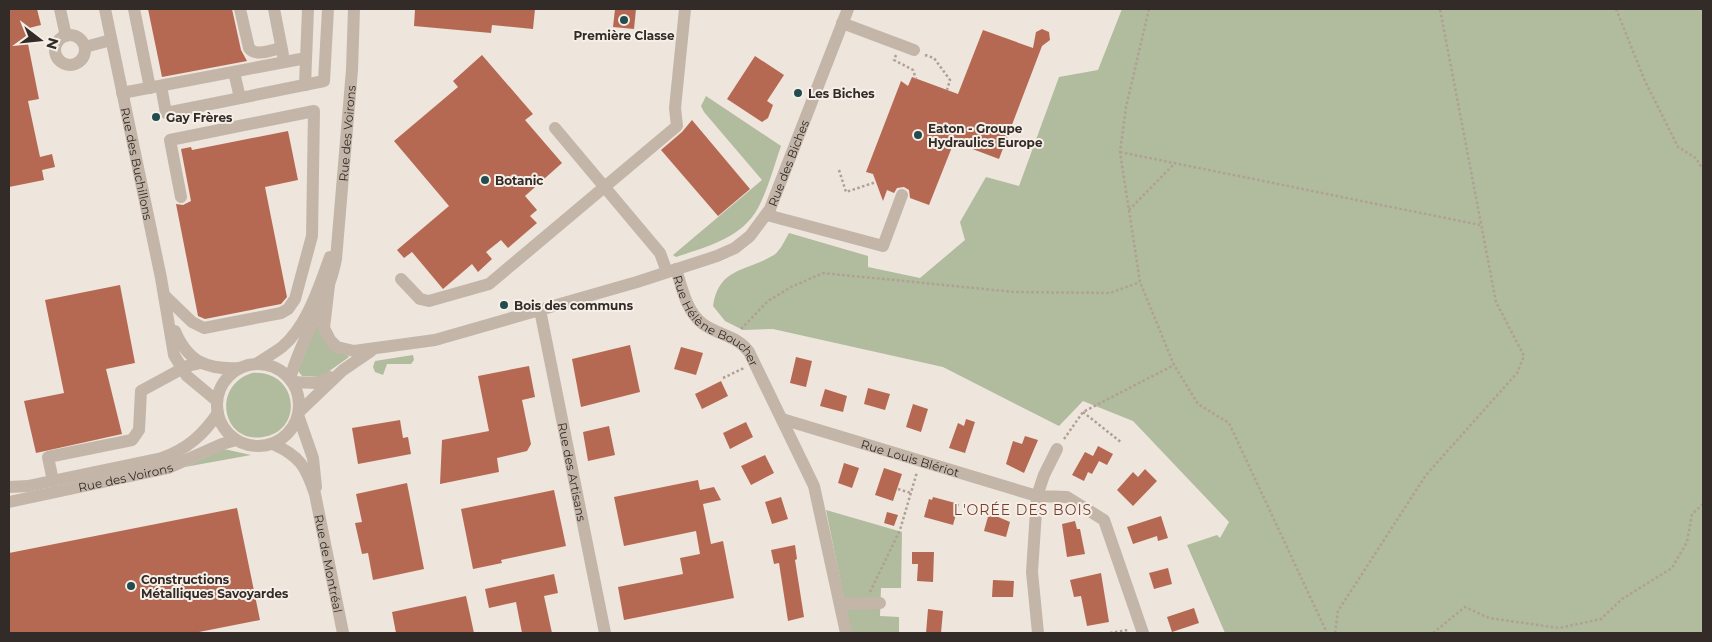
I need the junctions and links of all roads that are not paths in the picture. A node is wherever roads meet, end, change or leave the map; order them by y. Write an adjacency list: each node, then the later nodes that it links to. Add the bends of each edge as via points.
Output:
1 (60, 9): 13 (street)
2 (105, 9): 14 (street, Rue des Buchillons)
3 (134, 9): 23 (street)
4 (240, 9): 16 (street, via 250,50 257,53)
5 (274, 9): 16 (street)
6 (308, 9): 18 (street)
7 (328, 9): 22 (street, via 324,81)
8 (354, 9): 20 (street, Rue des Voirons)
9 (361, 9): 20 (street, Rue des Voirons)
10 (685, 9): 27 (street, via 675,108 677,126)
11 (848, 9): 12 (street, Rue des Biches)
12 (842, 23): 17 (street); 30 (street, Rue des Biches)
13 (66, 36): 15 (street, via 78,37); 15 (street, via 55,48 63,64 72,66 80,62 85,55)
14 (111, 40): 15 (street); 24 (street, Rue des Buchillons)
15 (85, 47)
16 (281, 48): 19 (street)
17 (914, 50)
18 (306, 58): 19 (street); 22 (street)
19 (284, 62): 21 (street)
20 (352, 70): 31 (street, Rue des Voirons)
21 (234, 72): 23 (street); 25 (street)
22 (305, 85): 25 (street)
23 (156, 87): 24 (street); 25 (street, via 166,113)
24 (122, 93): 35 (street, Rue des Buchillons)
25 (240, 98)
26 (555, 128): 27 (street)
27 (604, 187): 32 (street); 33 (street, via 489,284 429,301 420,299)
28 (902, 195): 30 (street, via 883,246)
29 (181, 197): 35 (street, via 170,140 314,111 312,236 291,306 281,313 204,328 192,322)
30 (767, 216): 32 (street, Rue des Biches, via 735,248)
31 (338, 226): 34 (street, Rue des Voirons, via 336,259); 40 (street, Rue des Voirons, via 322,277 299,326 282,347)
32 (672, 271): 36 (street, Rue Hélène Boucher); 47 (street, Rue Hélène Boucher, via 695,316 746,348)
33 (401, 279)
34 (329, 285): 38 (street, Rue Hélène Boucher, via 324,324 330,340 345,350); 44 (street, Rue des Voirons, via 300,347)
35 (164, 295): 37 (street, Rue des Buchillons)
36 (540, 310): 38 (street, Rue Hélène Boucher, via 444,339); 60 (street, Rue des Artisans)
37 (169, 318): 39 (street, Rue des Buchillons, via 184,350); 42 (street, Rue des Buchillons, via 174,355)
38 (378, 349): 43 (street, Rue Hélène Boucher)
39 (201, 363): 41 (street, Rue des Buchillons, via 220,368); 42 (street)
40 (256, 364): 41 (street); 44 (street, via 277,368)
41 (240, 368): 45 (street, via 223,384)
42 (181, 370): 45 (street); 51 (street, via 141,391 139,430 132,440 48,457)
43 (343, 370): 44 (street, Rue Hélène Boucher, via 319,383); 46 (street, Rue Hélène Boucher)
44 (291, 380): 46 (street, via 298,396)
45 (217, 407): 48 (street, via 224,428); 51 (street, Rue des Voirons, via 202,436 171,454)
46 (298, 414): 49 (street, via 289,432); 53 (street, Rue de Montréal, via 316,470)
47 (782, 419): 54 (street, Rue Louis Blériot); 57 (street, Rue Hélène Boucher, via 816,491)
48 (236, 440): 49 (street, via 254,446); 55 (street, Rue des Voirons, via 168,468)
49 (273, 444): 53 (street, Rue de Montréal, via 300,461)
50 (1057, 449): 54 (street)
51 (53, 480): 52 (street, Rue des Voirons)
52 (9, 487)
53 (315, 494): 59 (street, Rue de Montréal)
54 (1037, 496): 58 (street, Rue Louis Blériot, via 1068,497 1104,520); 62 (street, via 1032,572)
55 (9, 502)
56 (880, 603): 57 (street)
57 (840, 604): 61 (street, Rue Hélène Boucher)
58 (1142, 630)
59 (343, 633)
60 (605, 633)
61 (846, 633)
62 (1038, 633)

